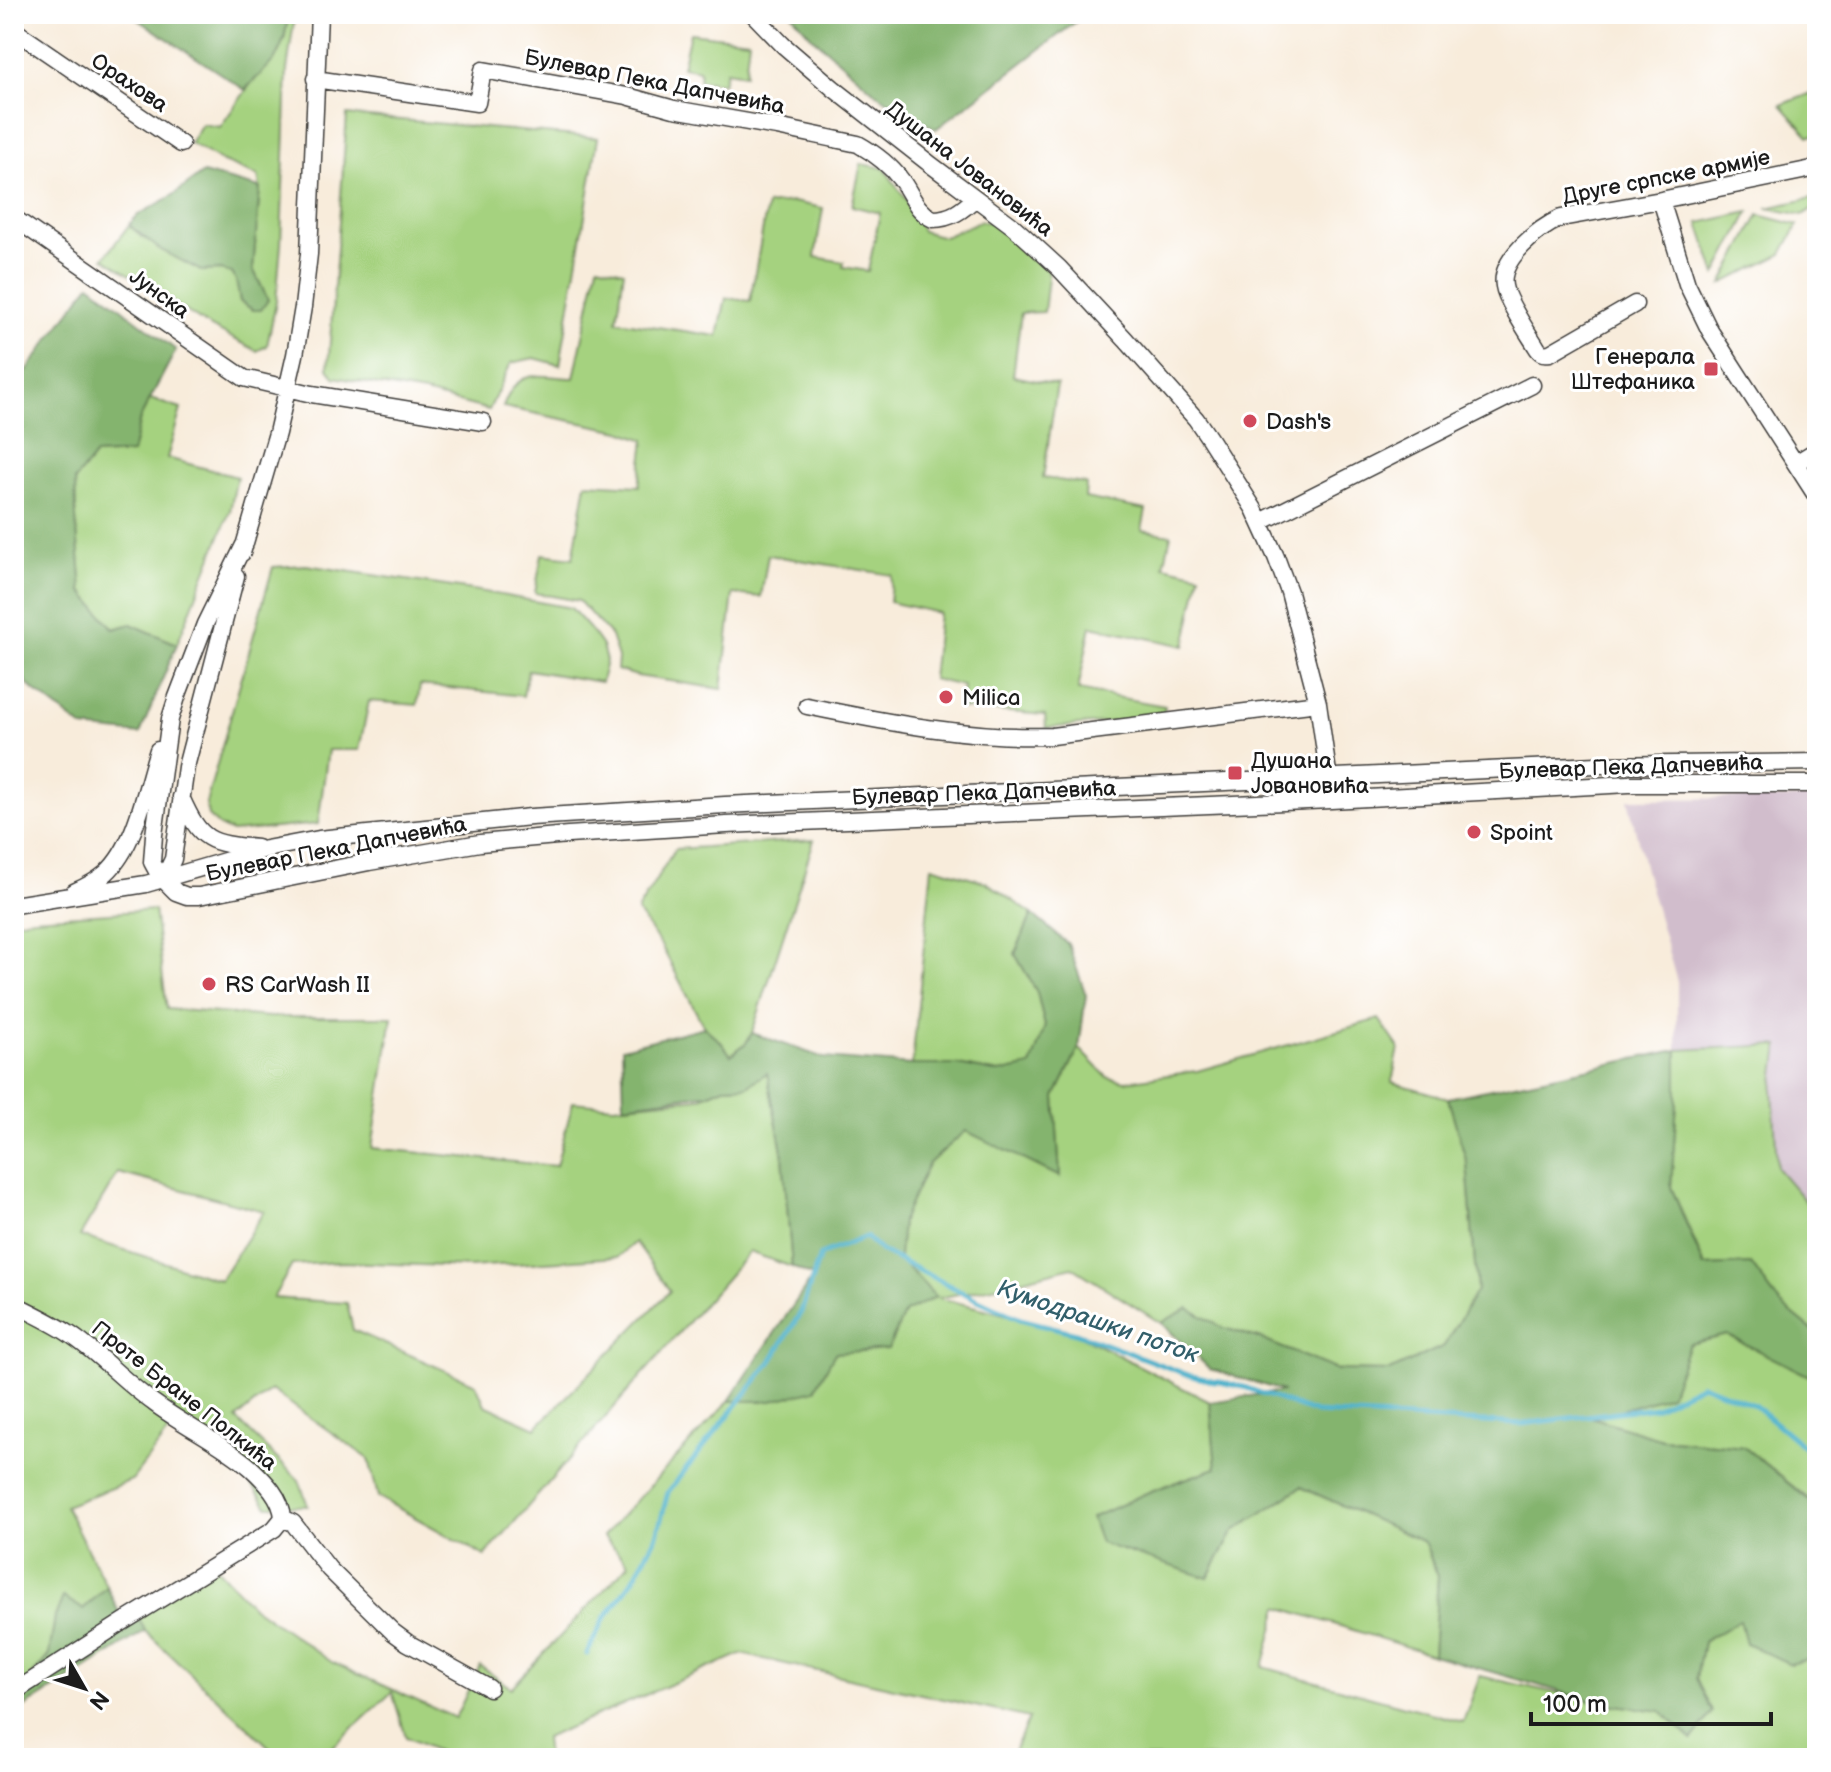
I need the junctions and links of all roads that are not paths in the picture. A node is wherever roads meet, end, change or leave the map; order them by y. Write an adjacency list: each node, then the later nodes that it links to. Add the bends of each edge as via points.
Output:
1 (319, 14): 4 (street, Булевар Пека Дапчевића)
2 (753, 14): 7 (street, Душана Јовановића, via 833,88)
3 (14, 30): 5 (street, Орахова)
4 (315, 79): 7 (street, Булевар Пека Дапчевића, via 477,103 483,70 858,144 897,175 918,208 933,219 960,211); 12 (street, Булевар Пека Дапчевића, via 309,254)
5 (181, 144)
6 (1817, 168): 8 (street, Друге српске армије)
7 (975, 198): 17 (street, Душана Јовановића, via 1059,268 1159,376 1209,438)
8 (1661, 200): 10 (street, Друге српске армије, via 1555,221 1518,250 1503,276 1506,293 1544,354); 15 (street, via 1703,319)
9 (16, 223): 12 (street, Јунска, via 235,374)
10 (1635, 304)
11 (1532, 385): 17 (street)
12 (287, 389): 13 (street); 18 (street, Булевар Пека Дапчевића)
13 (483, 422)
14 (1817, 450): 15 (street)
15 (1796, 463): 16 (street)
16 (1817, 497)
17 (1261, 522): 19 (street, Душана Јовановића, via 1289,592)
18 (244, 545): 21 (street, Булевар Пека Дапчевића, via 205,624); 27 (street, Булевар Пека Дапчевића)
19 (1318, 703): 20 (street, via 1025,737); 24 (street, Душана Јовановића)
20 (807, 706)
21 (170, 719): 30 (street, Булевар Пека Дапчевића, via 152,853 154,869); 31 (street, via 134,826 115,863 91,884)
22 (1817, 762): 23 (street, Булевар Пека Дапчевића)
23 (1611, 764): 24 (street, Булевар Пека Дапчевића); 26 (street)
24 (1330, 778): 28 (street, Душана Јовановића); 29 (street, Булевар Пека Дапчевића, via 531,817)
25 (1817, 784): 26 (street, Булевар Пека Дапчевића)
26 (1612, 785): 28 (street, Булевар Пека Дапчевића)
27 (181, 797): 29 (street, via 196,828 210,840); 30 (street, Булевар Пека Дапчевића, via 173,859)
28 (1331, 800): 30 (street, Булевар Пека Дапчевића, via 568,835 480,843 199,896 176,892)
29 (266, 849): 30 (street, Булевар Пека Дапчевића)
30 (163, 880): 31 (street)
31 (61, 898): 32 (street)
32 (14, 905)
33 (14, 1304): 34 (street, Проте Бране Полкића, via 69,1333 138,1392 251,1468 283,1508)
34 (283, 1518): 35 (street, Проте Бране Полкића, via 393,1632); 36 (street, via 274,1529)
35 (489, 1688)
36 (14, 1692)

